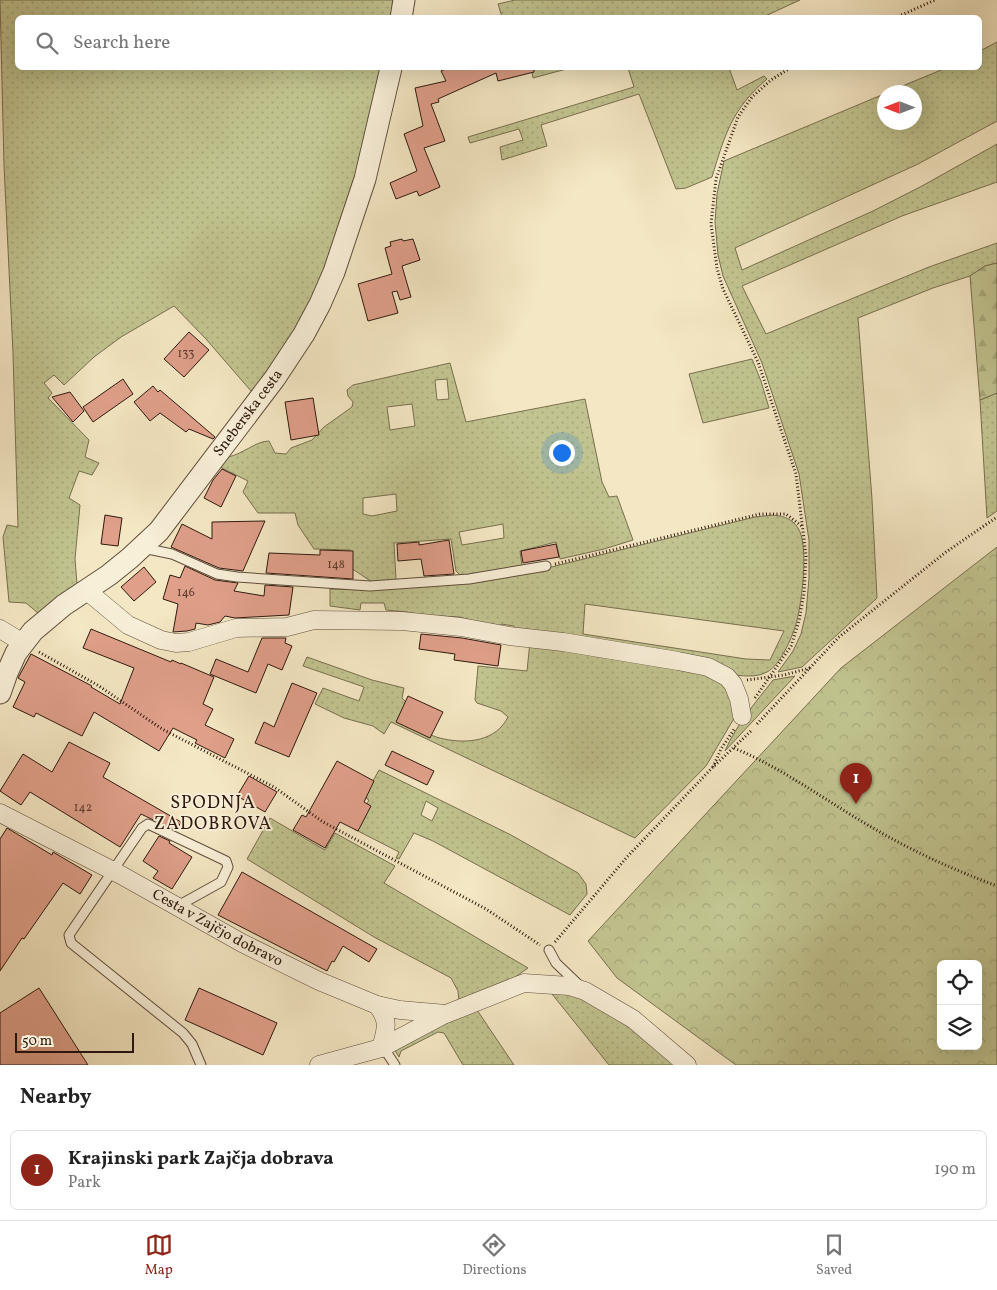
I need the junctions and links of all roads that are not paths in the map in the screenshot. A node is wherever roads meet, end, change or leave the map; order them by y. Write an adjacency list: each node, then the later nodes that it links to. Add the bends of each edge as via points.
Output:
1 (404, 0): 2 (street)
2 (402, 15)
3 (391, 70): 4 (street, Sneberska cesta, via 365,180 334,272 315,315 275,378 174,512)
4 (142, 548): 5 (lane, via 172,554 217,574 370,586 469,579); 6 (street, Sneberska cesta)
5 (546, 566)
6 (86, 590): 8 (street, Sneberska cesta, via 47,619); 10 (street, via 128,625 176,643 236,628 287,627 314,620 402,621 461,627 678,661 708,667 727,677 733,684)
7 (0, 629): 8 (street)
8 (23, 643): 9 (street, Sneberska cesta)
9 (0, 693)
10 (742, 716)
11 (0, 813): 12 (street, Cesta v Zajčjo dobravo)
12 (113, 871): 13 (street, Cesta v Zajčjo dobravo); 13 (lane, via 148,824 226,861 228,867 221,882); 19 (lane, via 69,935 71,943 183,1033)
13 (176, 907): 16 (street, Cesta v Zajčjo dobravo, via 319,981)
14 (549, 950): 15 (lane, via 556,963)
15 (585, 991): 17 (street, Cesta v Zajčjo dobravo, via 524,982); 22 (street, Cesta v Zajčjo dobravo, via 633,1019)
16 (377, 1005): 17 (street, Cesta v Zajčjo dobravo); 18 (street, via 386,1022)
17 (446, 1014): 18 (street, Cesta v Zajčjo dobravo)
18 (382, 1047): 20 (street, Cesta v Zajčjo dobravo); 21 (lane)
19 (201, 1065)
20 (319, 1065)
21 (395, 1065)
22 (687, 1065)

